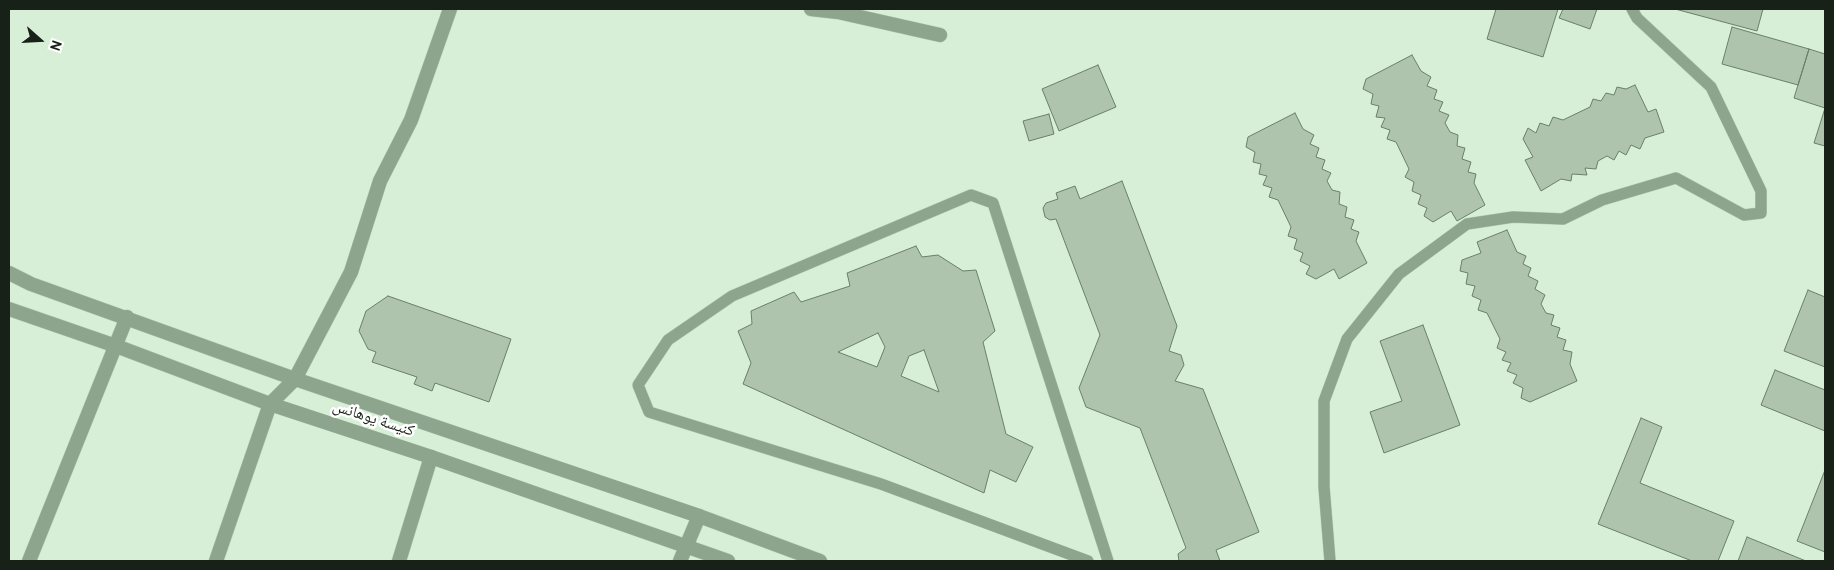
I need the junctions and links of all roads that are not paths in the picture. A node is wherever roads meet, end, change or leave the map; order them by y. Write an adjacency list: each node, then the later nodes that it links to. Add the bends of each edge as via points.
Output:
1 (450, 9): 9 (street, via 411,120 380,181 351,272)
2 (811, 9): 4 (street)
3 (1632, 9): 22 (lane, via 1637,18 1711,87 1761,191 1761,213 1744,215 1676,178 1602,200 1563,219 1513,217 1467,224 1399,274 1347,339 1324,401 1324,487)
4 (940, 35)
5 (9, 273): 7 (street, via 31,284)
6 (9, 309): 8 (street, كنيسة يوهانس)
7 (127, 317): 8 (street); 9 (street)
8 (116, 346): 10 (street, كنيسة يوهانس); 14 (street)
9 (295, 379): 10 (street); 12 (street)
10 (270, 404): 11 (street, كنيسة يوهانس); 15 (street)
11 (431, 457): 13 (street, كنيسة يوهانس); 16 (street)
12 (699, 516): 13 (street); 19 (street)
13 (685, 546): 17 (street); 18 (street, كنيسة يوهانس)
14 (29, 561)
15 (216, 561)
16 (399, 561)
17 (680, 561)
18 (728, 561)
19 (820, 561)
20 (1088, 561): 21 (lane, via 881,484 649,412 638,385 668,340 732,296 971,195 993,203)
21 (1108, 561)
22 (1330, 561)

